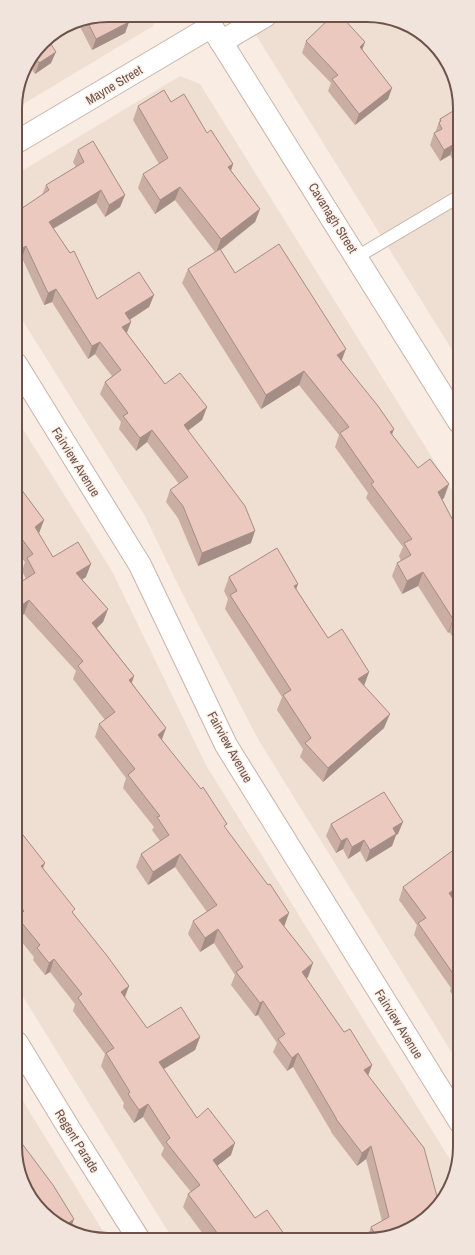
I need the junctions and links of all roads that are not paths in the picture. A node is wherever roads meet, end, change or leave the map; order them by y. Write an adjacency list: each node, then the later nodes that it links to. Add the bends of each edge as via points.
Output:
1 (239, 22): 2 (street, Mayne Street)
2 (213, 28): 3 (street, Mayne Street); 5 (street, Cavanagh Street)
3 (22, 139)
4 (453, 200): 5 (lane)
5 (357, 257): 7 (street, Cavanagh Street)
6 (22, 374): 9 (street, Fairview Avenue, via 140,565 226,744)
7 (453, 412)
8 (22, 1051): 10 (street, Regent Parade)
9 (453, 1111)
10 (135, 1233)

